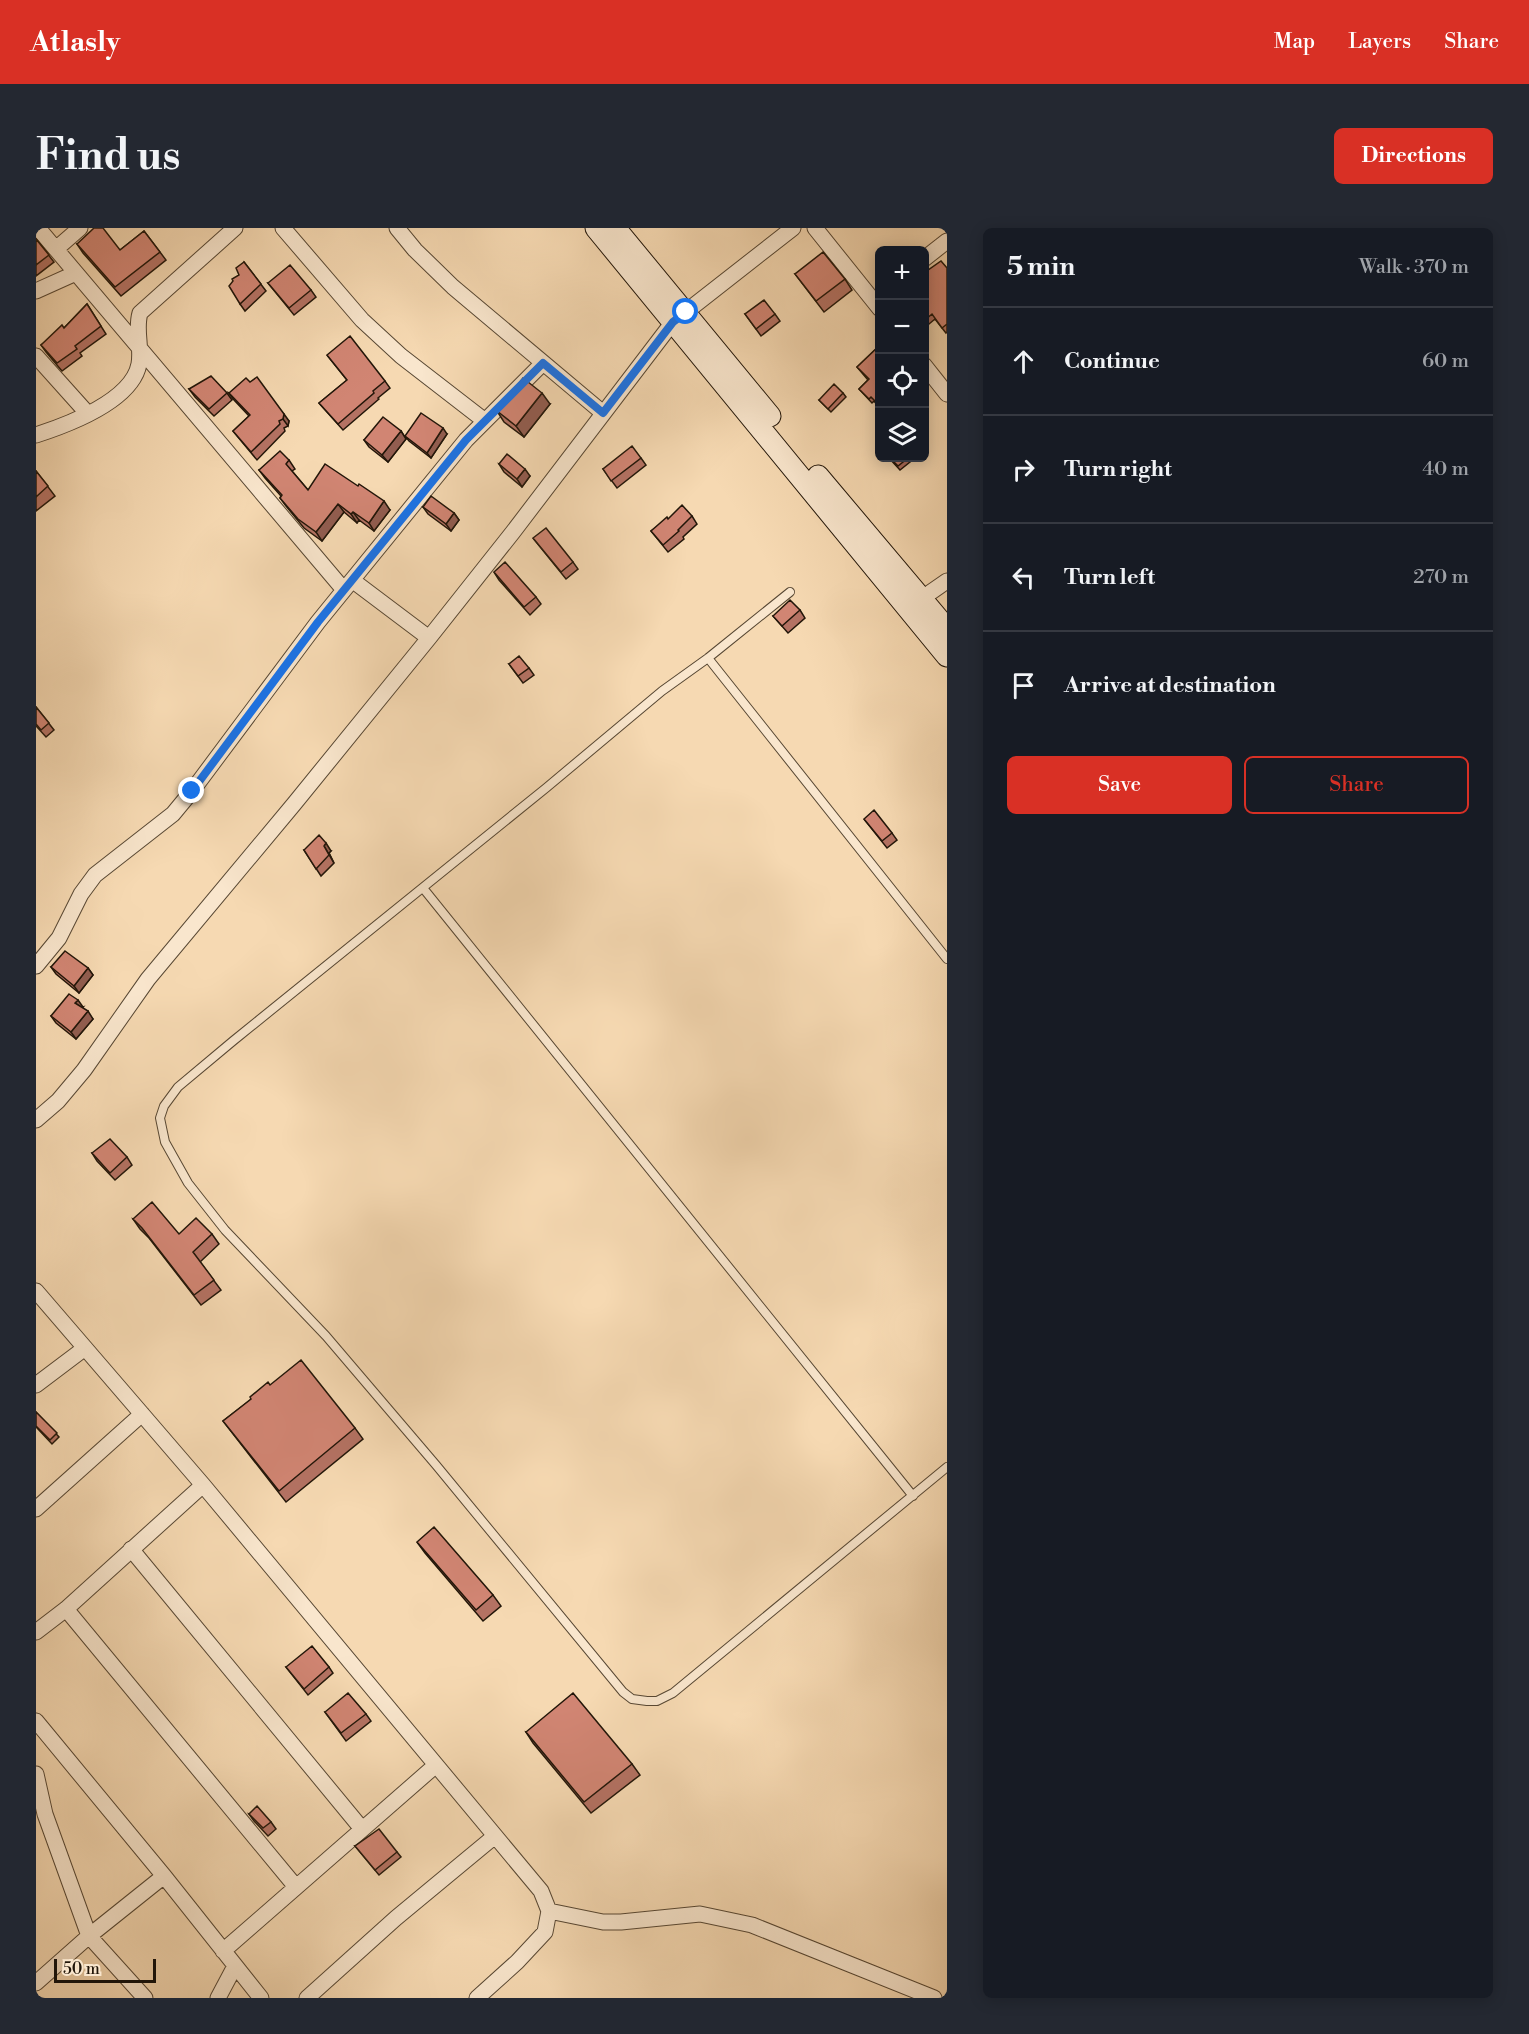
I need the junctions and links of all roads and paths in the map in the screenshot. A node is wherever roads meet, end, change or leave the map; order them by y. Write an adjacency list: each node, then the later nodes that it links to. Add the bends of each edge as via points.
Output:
1 (38, 228): 11 (street)
2 (80, 228): 11 (street)
3 (235, 228): 17 (street, via 141,313 137,324)
4 (283, 228): 24 (street, via 362,320 401,356)
5 (397, 228): 19 (street, via 453,287)
6 (596, 228): 16 (street)
7 (615, 228): 16 (street)
8 (793, 228): 16 (street)
9 (815, 228): 15 (street)
10 (944, 248): 12 (street)
11 (56, 249): 13 (street)
12 (929, 256)
13 (76, 273): 14 (street); 17 (street)
14 (36, 291)
15 (876, 300)
16 (679, 317): 22 (street); 29 (street); 32 (street)
17 (140, 349): 23 (street, via 138,367 128,384 107,405); 27 (street)
18 (36, 356): 23 (street)
19 (543, 363): 22 (street); 24 (street)
20 (929, 372): 21 (street)
21 (947, 394)
22 (603, 413): 31 (street)
23 (88, 414): 25 (street)
24 (485, 421): 27 (street)
25 (36, 435)
26 (947, 581): 29 (street)
27 (348, 585): 31 (street); 36 (street, via 173,814 95,875 59,938)
28 (790, 592): 33 (lane)
29 (921, 599): 30 (street)
30 (947, 629)
31 (429, 639): 37 (street, via 148,979 84,1070)
32 (947, 656)
33 (708, 658): 34 (lane, via 662,691); 35 (lane)
34 (423, 888): 44 (lane); 44 (lane, via 178,1087 164,1106 160,1118 165,1142 188,1183 225,1230 326,1336 587,1651 632,1699 657,1701 673,1694)
35 (947, 959)
36 (36, 966)
37 (36, 1120)
38 (36, 1291): 39 (street)
39 (85, 1348): 40 (street); 41 (street)
40 (36, 1386)
41 (142, 1414): 43 (street); 45 (street)
42 (947, 1467): 44 (lane)
43 (203, 1485): 46 (street); 51 (street)
44 (913, 1496)
45 (36, 1509)
46 (130, 1549): 47 (street); 53 (street)
47 (66, 1609): 48 (street); 56 (street)
48 (36, 1632)
49 (38, 1723): 50 (street); 55 (street)
50 (36, 1741)
51 (436, 1765): 53 (street); 54 (street)
52 (36, 1774): 58 (street, via 45,1814)
53 (362, 1829): 56 (street)
54 (495, 1836): 57 (street, via 541,1891); 65 (street)
55 (164, 1876): 58 (street); 59 (street)
56 (296, 1887): 59 (street)
57 (549, 1911): 66 (street, via 545,1932); 67 (street, via 612,1922 700,1914 752,1925)
58 (89, 1936): 61 (street); 62 (street)
59 (223, 1951): 60 (street)
60 (235, 1966): 63 (street); 64 (street)
61 (36, 1983)
62 (145, 1998)
63 (218, 1998)
64 (261, 1998)
65 (307, 1998)
66 (477, 1998)
67 (934, 1998)

